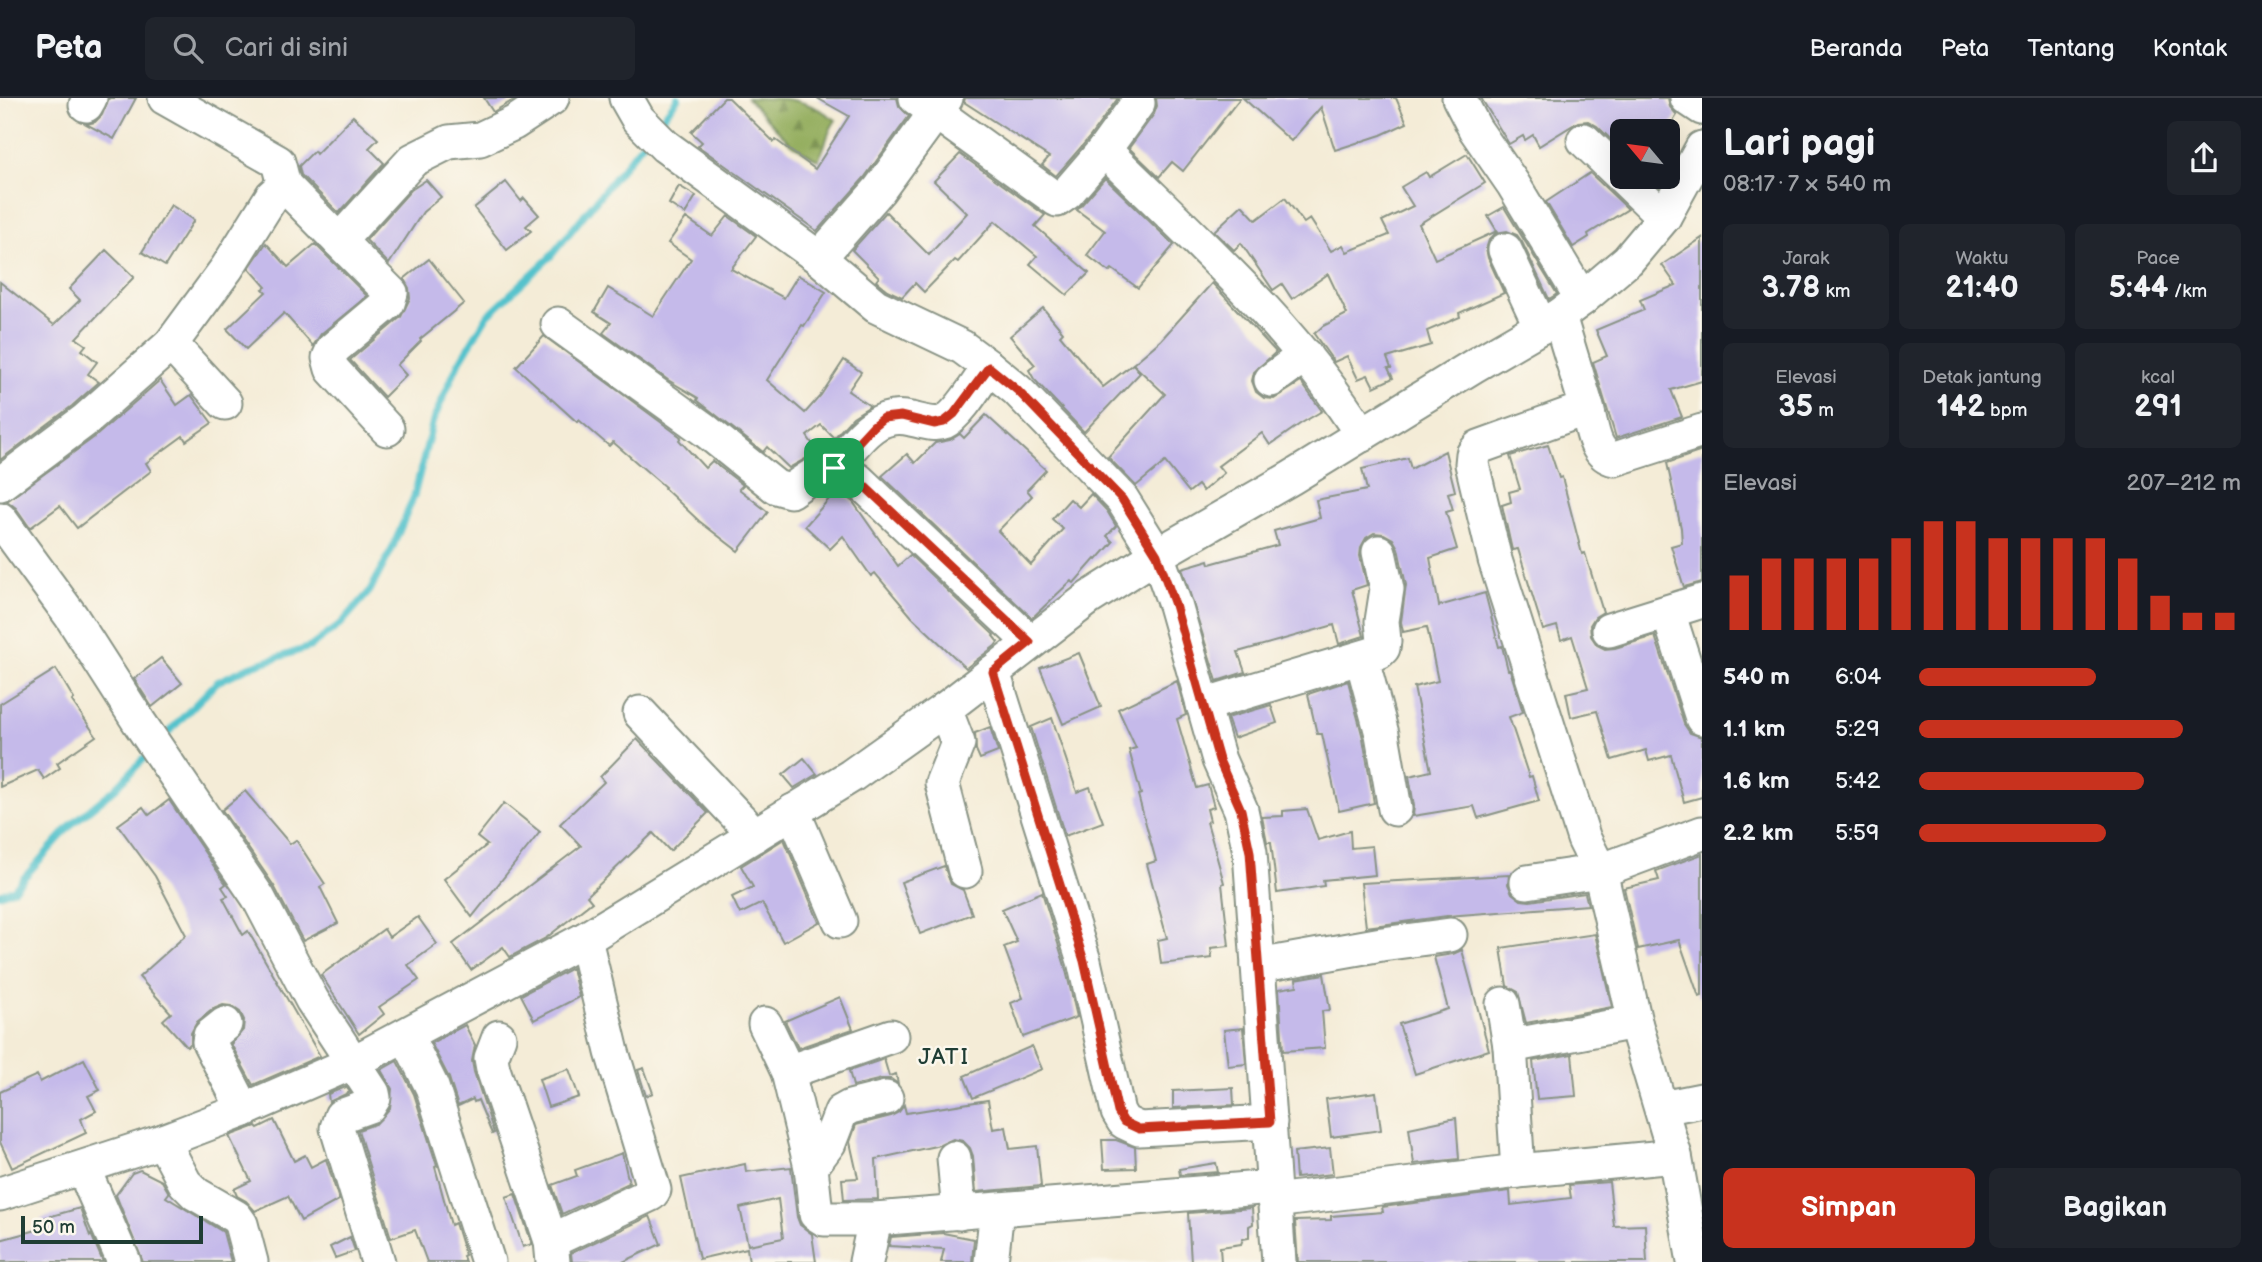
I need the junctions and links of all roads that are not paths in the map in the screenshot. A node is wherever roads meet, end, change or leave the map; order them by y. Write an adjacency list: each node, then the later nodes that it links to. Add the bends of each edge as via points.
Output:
1 (165, 98): 12 (street, via 278,162)
2 (552, 98): 14 (street, via 480,139 449,142 412,160)
3 (1459, 98): 17 (street, via 1513,184)
4 (1687, 98): 8 (street)
5 (933, 103): 10 (street, via 1057,200); 16 (street, via 879,190)
6 (1138, 103): 10 (street)
7 (632, 108): 16 (street, via 665,146)
8 (1702, 108)
9 (1584, 140): 13 (street)
10 (1104, 150): 20 (street, via 1218,260)
11 (1699, 162): 13 (street)
12 (284, 186): 14 (street); 19 (street, via 272,196)
13 (1664, 217): 17 (street, via 1629,260)
14 (339, 241): 25 (street, via 391,293 388,303 328,358 332,369)
15 (1505, 250): 17 (street)
16 (819, 258): 21 (street, via 876,306 962,347)
17 (1561, 314): 24 (street); 27 (street)
18 (558, 324): 28 (street, via 776,487 790,491 820,471)
19 (171, 344): 23 (street); 29 (street, via 84,421)
20 (1305, 355): 22 (street); 27 (street)
21 (989, 367): 28 (street, via 944,422 883,418); 32 (street, via 1122,499)
22 (1271, 380)
23 (225, 403)
24 (1587, 408): 26 (street, via 1598,448 1609,458); 48 (street, via 1479,447 1472,464 1495,560 1584,839)
25 (387, 429)
26 (1702, 431)
27 (1362, 435): 32 (street)
28 (834, 468): 36 (street, via 858,480)
29 (0, 484)
30 (0, 519): 62 (street, via 71,616 258,897 312,1000)
31 (1379, 552): 37 (street, via 1387,589 1383,648)
32 (1157, 555): 36 (street); 39 (street)
33 (1702, 601): 34 (street)
34 (1668, 611): 35 (street); 42 (street)
35 (1609, 630)
36 (1030, 642): 38 (street)
37 (1362, 659): 39 (street); 43 (street)
38 (993, 672): 40 (street); 68 (street, via 1084,961 1124,1122 1139,1129)
39 (1203, 705): 53 (street, via 1219,760 1241,810 1250,852)
40 (944, 709): 44 (street); 47 (street, via 958,743 942,783)
41 (640, 713): 46 (street)
42 (1702, 718)
43 (1395, 809)
44 (793, 811): 46 (street); 50 (street)
45 (1702, 832): 48 (street)
46 (755, 835): 52 (street)
47 (965, 871)
48 (1600, 872): 49 (street); 55 (street)
49 (1527, 882)
50 (840, 921)
51 (1450, 935): 53 (street)
52 (585, 939): 58 (street); 80 (street, via 612,1052 654,1190)
53 (1258, 966): 68 (street)
54 (1503, 1004): 61 (street)
55 (1635, 1021): 61 (street); 66 (street)
56 (225, 1024): 67 (street, via 209,1042)
57 (765, 1024): 63 (street)
58 (406, 1035): 62 (street); 84 (street, via 432,1087)
59 (499, 1037): 80 (street, via 491,1058 493,1069)
60 (891, 1037): 63 (street)
61 (1510, 1046): 74 (street)
62 (354, 1062): 67 (street); 83 (street, via 374,1098 369,1106 341,1116 337,1128)
63 (788, 1072): 72 (street)
64 (886, 1098): 72 (street, via 841,1112 829,1143)
65 (1702, 1100): 66 (street)
66 (1662, 1108): 70 (street)
67 (243, 1110): 69 (street)
68 (1270, 1122): 76 (street)
69 (163, 1140): 73 (street); 82 (street, via 196,1194 236,1217)
70 (1675, 1156): 74 (street); 88 (street)
71 (954, 1158): 78 (street)
72 (811, 1167): 79 (street, via 818,1216)
73 (83, 1168): 75 (street); 81 (street)
74 (1518, 1171): 76 (street)
75 (3, 1187)
76 (1274, 1194): 77 (street); 87 (street)
77 (997, 1210): 78 (street); 86 (street)
78 (959, 1213): 79 (street)
79 (875, 1219): 85 (street)
80 (552, 1252)
81 (124, 1262)
82 (251, 1262)
83 (378, 1262)
84 (488, 1262)
85 (866, 1262)
86 (991, 1262)
87 (1279, 1262)
88 (1695, 1262)

